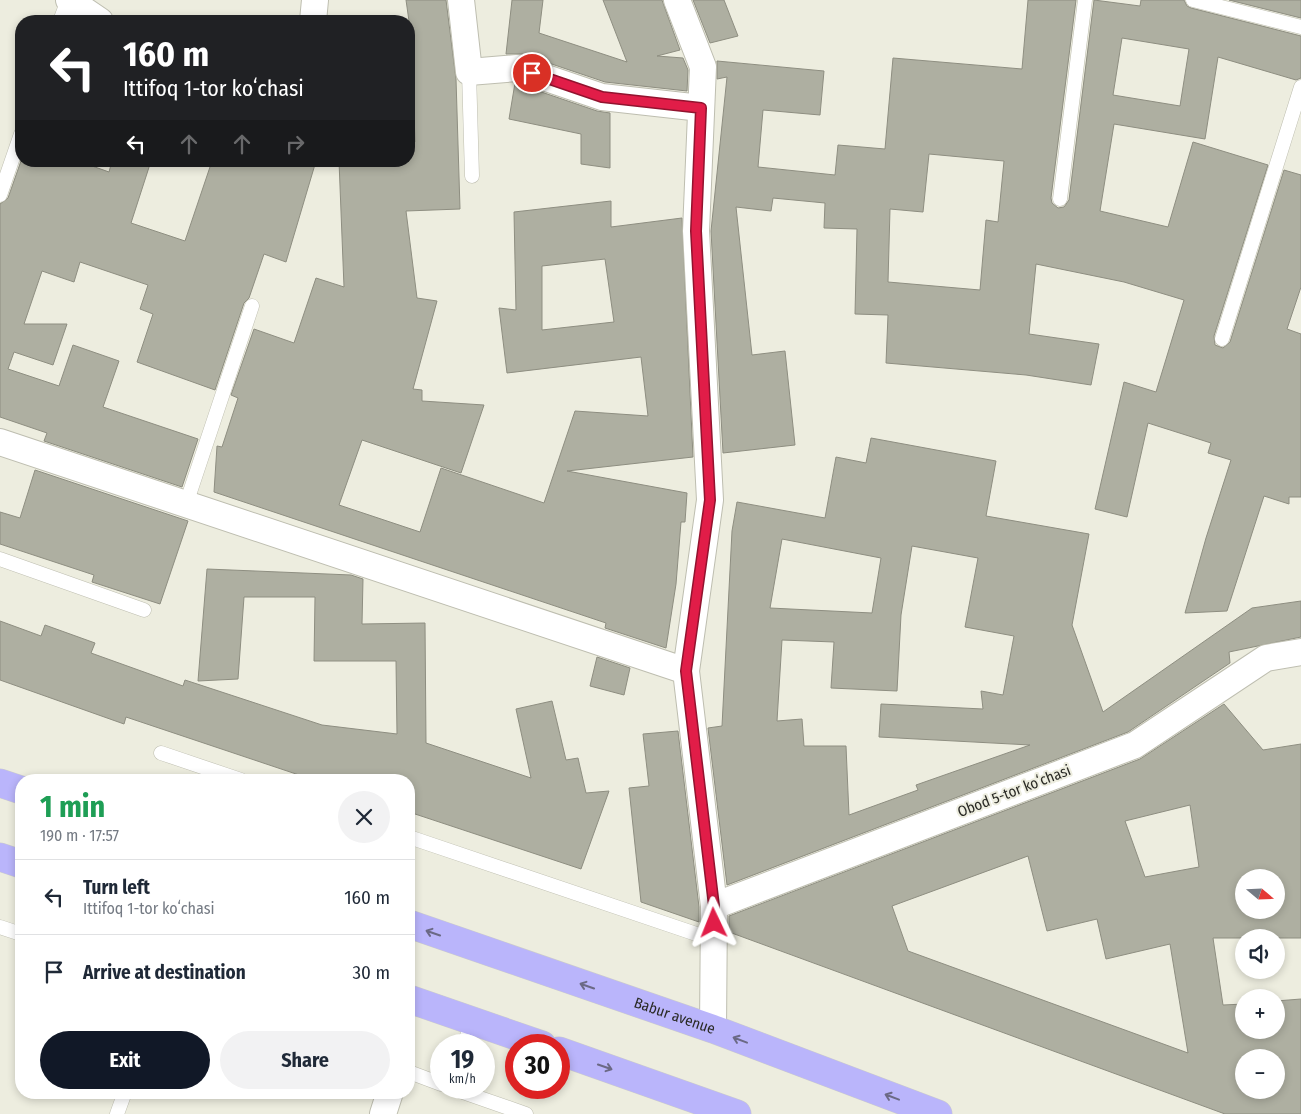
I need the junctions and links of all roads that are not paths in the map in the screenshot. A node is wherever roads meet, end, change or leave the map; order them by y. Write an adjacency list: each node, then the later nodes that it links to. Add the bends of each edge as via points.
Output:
1 (68, 0): 7 (lane); 8 (street)
2 (315, 0): 9 (street)
3 (461, 0): 11 (street)
4 (677, 0): 13 (street, via 703,67)
5 (1085, 0): 17 (lane)
6 (1193, 0): 10 (lane)
7 (62, 15)
8 (91, 15)
9 (314, 15)
10 (1301, 27)
11 (468, 72): 13 (street, via 517,68 602,97); 15 (lane)
12 (1301, 87): 19 (lane)
13 (701, 108): 25 (street, via 696,231 710,500)
14 (15, 151): 16 (lane)
15 (472, 176)
16 (0, 195)
17 (1060, 199)
18 (252, 306): 21 (lane)
19 (1222, 339)
20 (0, 442): 21 (street)
21 (186, 504): 25 (street)
22 (0, 559): 23 (lane)
23 (144, 610)
24 (1301, 652): 33 (street, Obod 5-tor koʻchasi, via 1266,658 1135,745)
25 (686, 671): 33 (street)
26 (161, 753): 27 (lane)
27 (223, 774)
28 (0, 783): 29 (main road)
29 (15, 788)
30 (415, 839): 37 (lane)
31 (0, 857): 32 (main road)
32 (15, 862)
33 (714, 906): 37 (street)
34 (415, 926): 39 (main road, Babur avenue, one-way to 34)
35 (0, 927): 36 (lane)
36 (15, 932)
37 (714, 940): 39 (street)
38 (415, 1002): 40 (main road)
39 (713, 1029): 53 (main road, Babur avenue, one-way to 39)
40 (468, 1033): 41 (main road)
41 (505, 1039)
42 (570, 1056): 48 (main road, one-way to 48)
43 (415, 1074): 44 (lane)
44 (430, 1080)
45 (123, 1099): 49 (lane)
46 (388, 1099): 50 (street)
47 (483, 1099): 51 (lane)
48 (689, 1105): 52 (main road)
49 (118, 1114)
50 (383, 1114)
51 (526, 1114)
52 (737, 1114)
53 (938, 1114)

